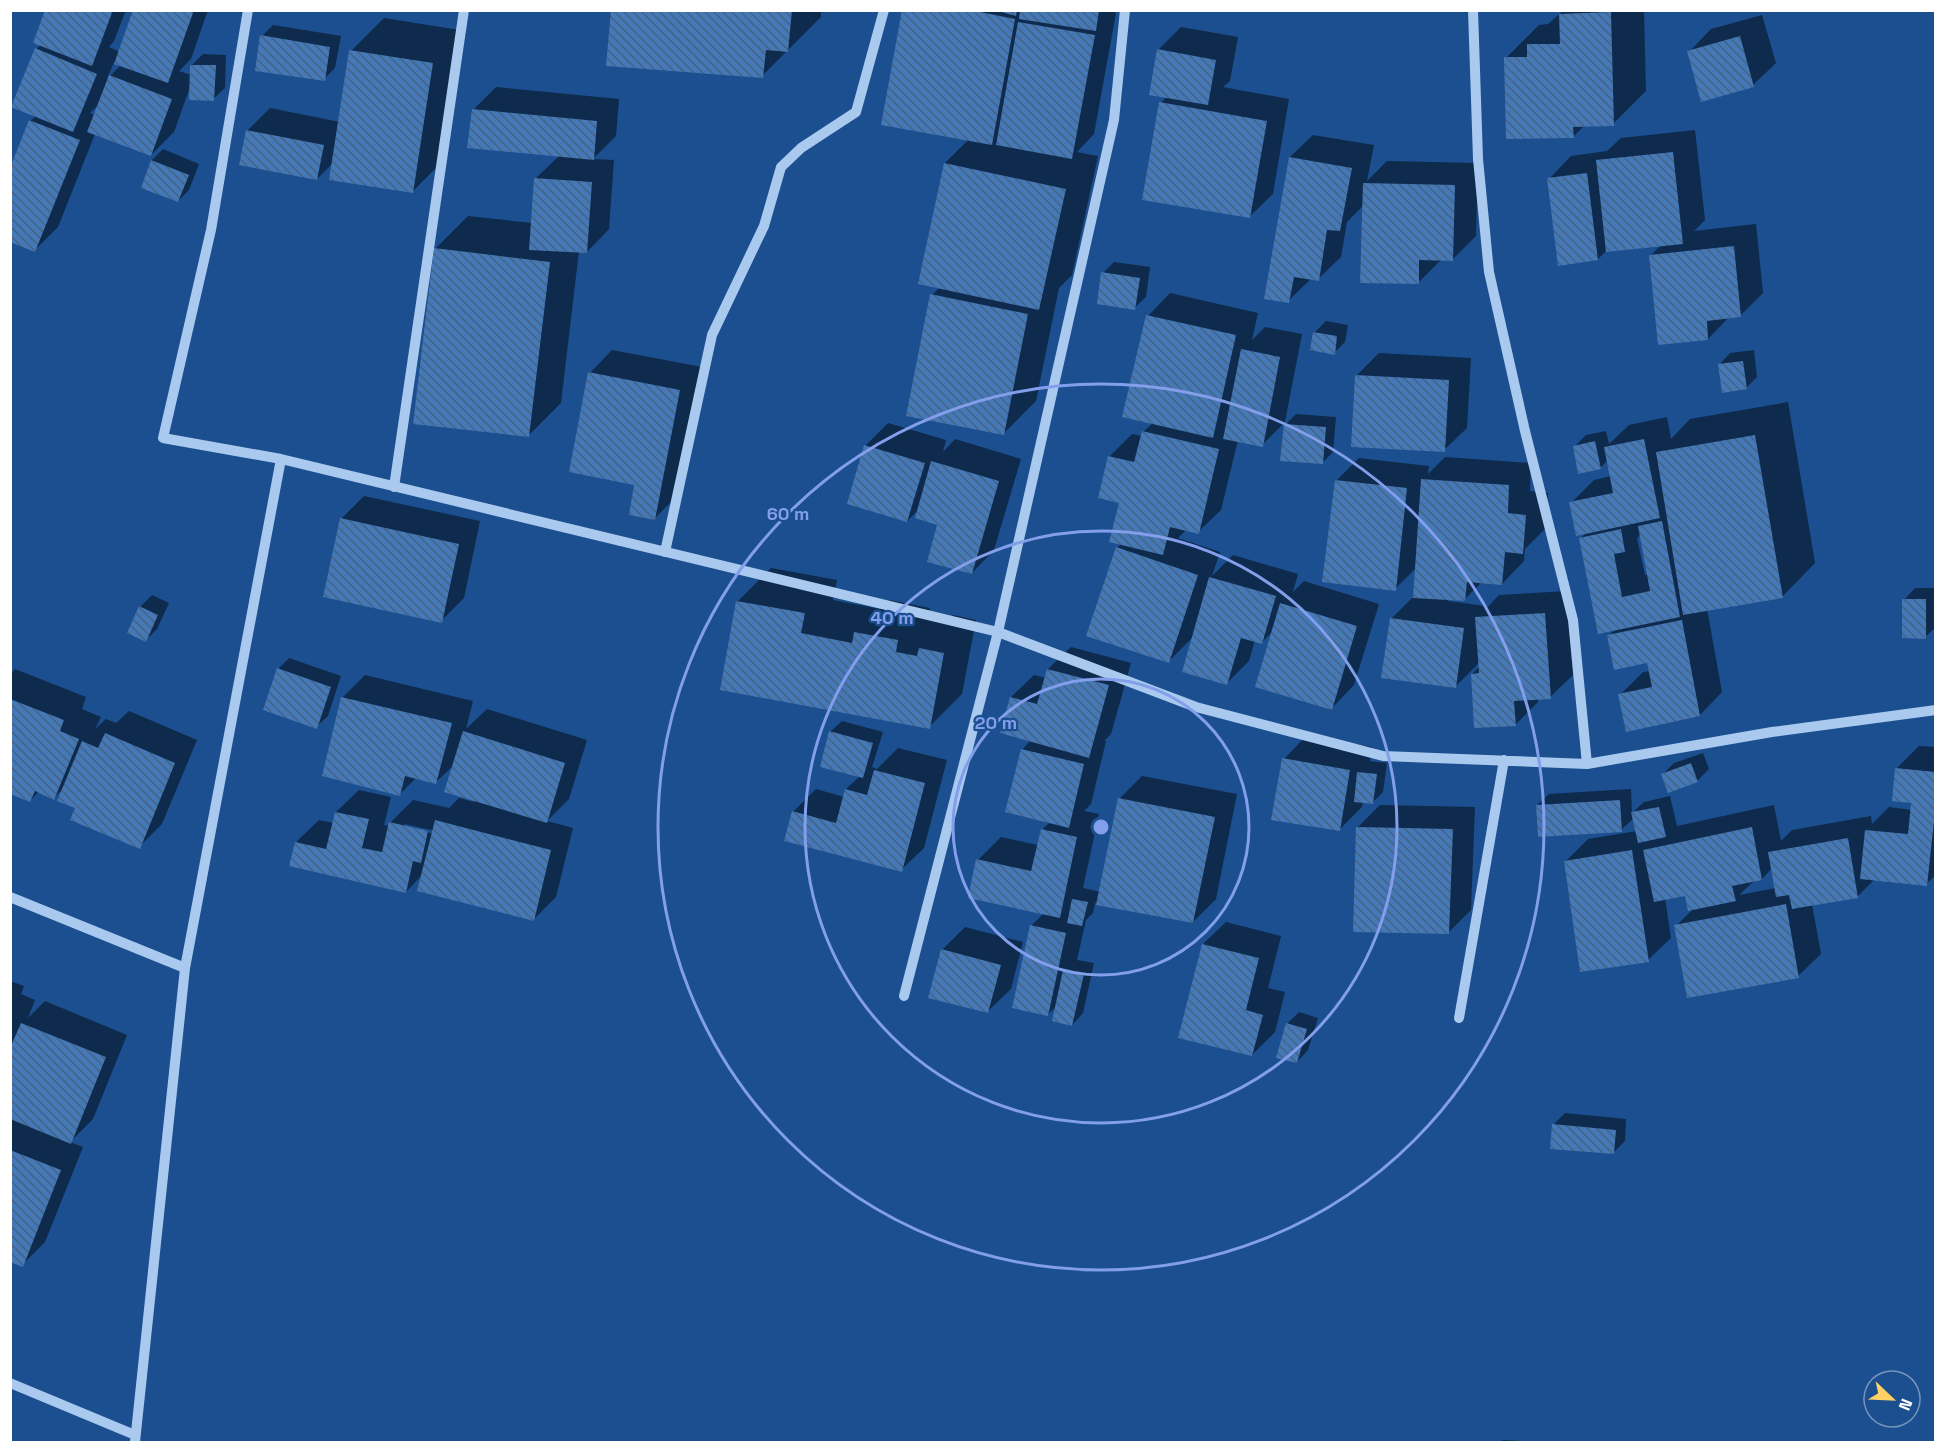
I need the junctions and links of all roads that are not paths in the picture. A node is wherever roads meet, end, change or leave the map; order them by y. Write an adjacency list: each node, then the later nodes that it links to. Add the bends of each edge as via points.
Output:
1 (248, 10): 6 (street, via 211,230 163,438)
2 (464, 10): 7 (street)
3 (884, 10): 8 (street, via 856,112 801,148 781,167 764,226 712,335)
4 (1125, 10): 9 (street, via 1114,120)
5 (1473, 10): 12 (street, via 1478,159 1489,272 1573,620)
6 (281, 459): 7 (street); 14 (street)
7 (394, 487): 8 (street)
8 (665, 552): 9 (street)
9 (998, 632): 11 (street, via 1196,707 1383,756); 15 (street)
10 (1935, 710): 12 (street, via 1772,732)
11 (1504, 760): 12 (street); 16 (street)
12 (1587, 764)
13 (10, 897): 14 (street)
14 (185, 968): 18 (street)
15 (904, 996)
16 (1459, 1018)
17 (10, 1383): 18 (street)
18 (135, 1439)

